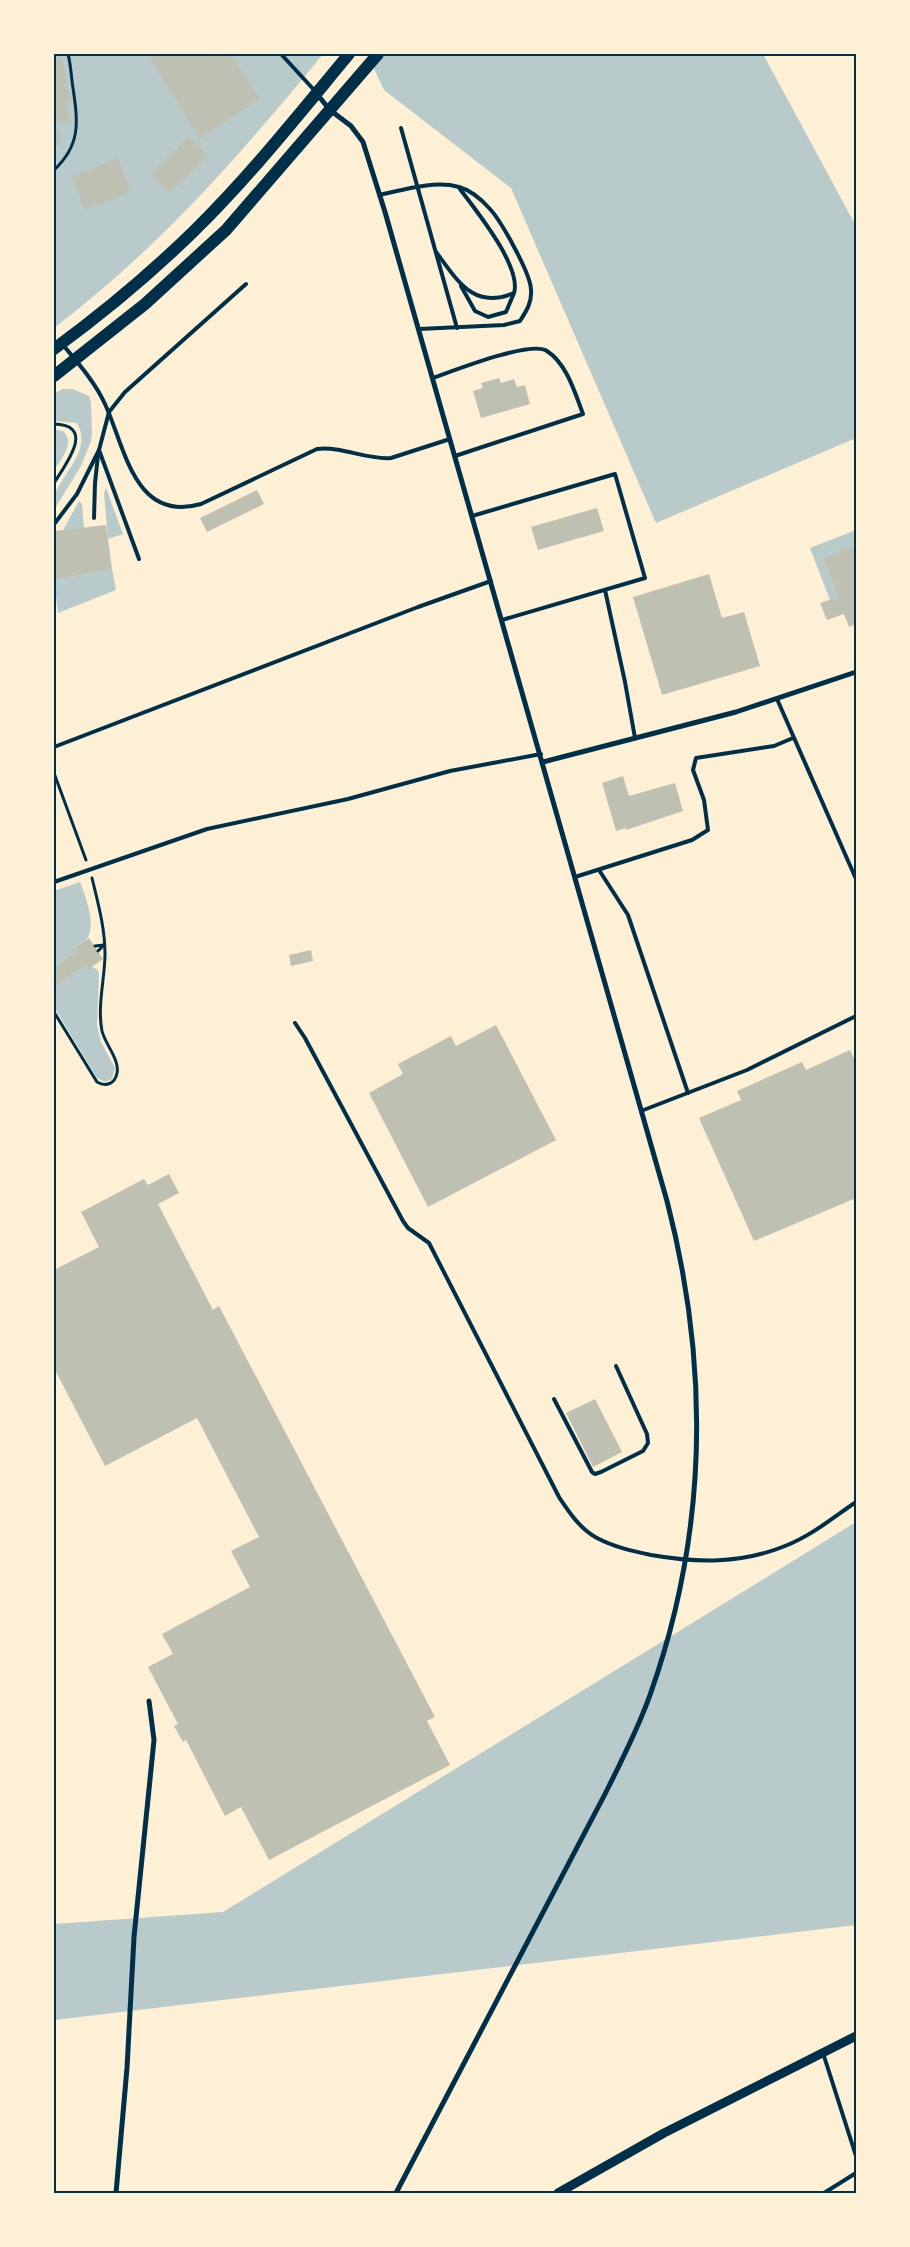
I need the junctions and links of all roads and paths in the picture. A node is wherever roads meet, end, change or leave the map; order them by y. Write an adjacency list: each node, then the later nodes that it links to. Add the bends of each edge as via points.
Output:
1 (68, 54): 8 (path, via 77,128 74,143)
2 (281, 54): 5 (lane)
3 (349, 54): 5 (main road)
4 (378, 54): 6 (main road)
5 (316, 93): 6 (street); 18 (main road, via 256,165 195,230 131,288)
6 (330, 110): 11 (street, via 352,126 363,142); 19 (main road, via 226,230 145,304)
7 (401, 128): 10 (lane)
8 (54, 170)
9 (459, 187): 10 (lane); 15 (lane, via 512,266 517,284); 16 (lane, via 490,209 513,246 531,287 531,303 520,321)
10 (418, 188): 11 (lane); 12 (lane)
11 (379, 195): 17 (street)
12 (436, 252): 14 (lane); 16 (lane)
13 (246, 284): 22 (lane, via 132,386)
14 (460, 284): 15 (lane, via 480,297 490,299); 15 (lane, via 475,311 488,317 506,312)
15 (514, 293)
16 (457, 328): 17 (lane)
17 (419, 329): 21 (street)
18 (57, 346): 19 (lane)
19 (76, 360): 20 (main road); 22 (lane)
20 (54, 376)
21 (433, 378): 24 (street); 26 (lane, via 515,351 539,347 557,360 572,384 583,414)
22 (109, 412): 24 (lane, via 135,481 158,502 177,506 200,504 317,449 336,449 381,459); 25 (lane)
23 (54, 424): 27 (path, via 70,427 76,439 74,450)
24 (450, 440): 26 (street)
25 (99, 450): 29 (lane); 30 (lane, via 77,494); 31 (lane)
26 (455, 456): 28 (street)
27 (54, 483)
28 (472, 516): 32 (street); 33 (lane, via 615,474 645,578)
29 (94, 518)
30 (55, 523)
31 (140, 559)
32 (491, 581): 34 (street); 39 (lane)
33 (605, 590): 34 (lane); 37 (lane)
34 (502, 620): 40 (street)
35 (856, 672): 36 (street)
36 (777, 699): 37 (street); 38 (lane)
37 (634, 738): 41 (street)
38 (794, 738): 44 (lane, via 774,746 696,758 693,770 704,800 708,830 692,840); 46 (lane)
39 (54, 747)
40 (541, 754): 41 (street); 43 (lane, via 207,829)
41 (543, 762): 45 (street)
42 (54, 773): 43 (path)
43 (89, 869): 47 (lane); 48 (path)
44 (599, 870): 45 (lane); 54 (lane, via 628,915)
45 (575, 877): 55 (street)
46 (856, 879)
47 (54, 882)
48 (104, 945): 49 (path); 50 (path); 51 (path, via 102,1029 118,1068 112,1082 105,1085 97,1082)
49 (94, 946)
50 (98, 951)
51 (54, 1012)
52 (856, 1016): 54 (lane, via 747,1070)
53 (295, 1023): 59 (lane, via 403,1222 429,1243 521,1427 569,1512 582,1527 609,1544)
54 (688, 1093): 55 (lane)
55 (641, 1111): 59 (street, via 678,1243 696,1365 697,1474)
56 (616, 1366): 57 (lane, via 647,1434 648,1443 643,1451 594,1474)
57 (554, 1399)
58 (856, 1502): 59 (lane, via 785,1546 734,1559)
59 (685, 1561): 66 (street, via 665,1651 632,1739)
60 (149, 1701): 65 (street, via 154,1740 134,1937)
61 (856, 2036): 62 (street)
62 (823, 2053): 63 (lane); 67 (street, via 664,2133)
63 (856, 2156)
64 (856, 2173): 68 (lane)
65 (116, 2193)
66 (396, 2193)
67 (558, 2193)
68 (824, 2193)

